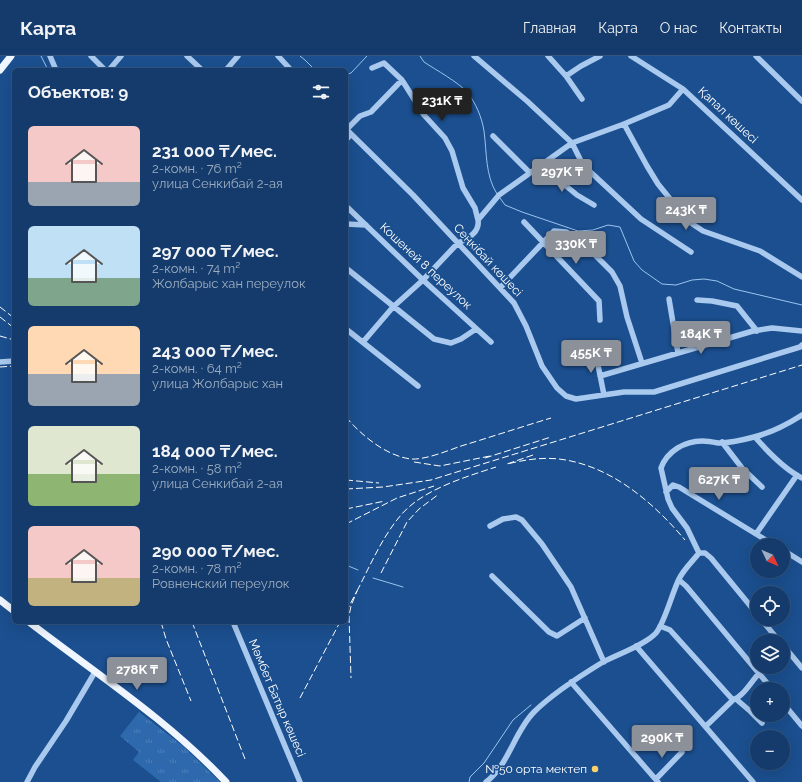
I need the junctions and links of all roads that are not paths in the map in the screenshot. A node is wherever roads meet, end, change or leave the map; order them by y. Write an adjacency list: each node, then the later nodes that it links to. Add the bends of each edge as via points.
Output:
1 (50, 56): 14 (street)
2 (91, 56): 15 (street)
3 (121, 56): 16 (street)
4 (188, 56): 17 (street)
5 (238, 56): 18 (street)
6 (278, 56): 19 (street)
7 (474, 56): 33 (street)
8 (548, 56): 22 (street)
9 (600, 56): 22 (street)
10 (631, 56): 24 (street, Қапал көшесі)
11 (756, 56): 26 (street)
12 (0, 57): 13 (main road)
13 (8, 59): 21 (main road)
14 (55, 68)
15 (103, 68)
16 (111, 68)
17 (200, 68)
18 (228, 68)
19 (289, 68)
20 (372, 68): 23 (street, via 384,63)
21 (0, 70)
22 (566, 76): 25 (street)
23 (402, 80): 28 (street, via 371,112 360,116); 39 (street, via 424,115 452,151 463,188 475,208)
24 (682, 89): 27 (street, via 669,106); 36 (street, Қапал көшесі)
25 (582, 99)
26 (802, 101)
27 (624, 124): 33 (street); 47 (street, via 658,184 688,221 703,231 760,251)
28 (348, 128)
29 (348, 132): 30 (street, Сеңкібай көшесі)
30 (351, 134): 32 (street); 44 (street, Сеңкібай көшесі)
31 (493, 136): 35 (street)
32 (348, 138)
33 (572, 143): 34 (street); 45 (street, via 583,165 641,219)
34 (542, 166): 35 (street); 37 (street)
35 (530, 173): 39 (street, via 499,195)
36 (802, 200)
37 (594, 206)
38 (348, 208): 42 (street, Кошеней 8 переулок)
39 (478, 220): 44 (street, via 477,229 473,234)
40 (524, 222): 43 (street)
41 (348, 224): 42 (street)
42 (366, 225): 48 (street, Кошеней 8 переулок)
43 (544, 242): 49 (street); 53 (street, via 599,301); 65 (street, via 554,231 566,232 578,238 612,272 620,286)
44 (458, 243): 48 (street); 49 (street, Сеңкібай көшесі)
45 (691, 252)
46 (348, 270): 52 (street)
47 (802, 277)
48 (423, 280): 52 (street); 54 (street, Кошеней 8 переулок)
49 (500, 288): 68 (street, Сеңкібай көшесі, via 514,303 542,366 558,388 566,396 576,399)
50 (669, 299): 62 (street)
51 (697, 300): 56 (street, via 737,306)
52 (393, 307): 54 (street, via 434,339 451,343); 58 (street)
53 (600, 320)
54 (476, 329): 59 (street, Кошеней 8 переулок)
55 (348, 331): 58 (street)
56 (757, 331): 57 (street, via 772,328); 62 (street)
57 (802, 331)
58 (363, 342): 67 (street)
59 (491, 342)
60 (802, 345): 68 (street, Сеңкібай көшесі, via 654,392)
61 (595, 350): 66 (street)
62 (678, 353): 65 (street)
63 (12, 361): 64 (street)
64 (0, 362)
65 (642, 363): 66 (street)
66 (600, 376): 68 (street)
67 (418, 386)
68 (604, 395)
69 (801, 418): 70 (street)
70 (755, 437): 71 (street); 72 (street)
71 (722, 442): 73 (street, via 742,468); 74 (street, via 702,441 677,448 671,453 661,468)
72 (799, 477): 76 (street)
73 (762, 487)
74 (666, 492): 76 (street, via 673,485 679,487); 78 (street, via 672,508 687,528)
75 (490, 526): 86 (street, via 512,517 522,520 542,544 571,588)
76 (756, 534): 77 (street)
77 (763, 538)
78 (700, 553): 82 (street, via 684,569); 84 (street, via 711,558)
79 (790, 554): 80 (street)
80 (802, 562)
81 (492, 576): 86 (street, via 549,632 557,636)
82 (679, 580): 89 (street); 95 (street)
83 (0, 600): 85 (main road)
84 (750, 605)
85 (12, 609)
86 (584, 618): 94 (street)
87 (32, 624): 97 (main road)
88 (234, 624): 111 (street, Мәмбет Батыр көшесі)
89 (660, 626): 92 (street, via 652,636); 102 (street, via 670,630)
90 (767, 626): 91 (street)
91 (774, 634)
92 (636, 646): 94 (street); 105 (street)
93 (790, 655): 96 (street)
94 (604, 662): 100 (street)
95 (750, 662)
96 (802, 668)
97 (95, 672): 109 (street); 110 (main road, via 180,739)
98 (756, 674): 102 (street)
99 (760, 674): 101 (street)
100 (571, 682): 108 (street); 112 (street, via 534,712 522,726 497,771)
101 (766, 682)
102 (734, 700): 104 (street); 105 (street)
103 (790, 711): 106 (street)
104 (762, 723)
105 (706, 726): 113 (street)
106 (802, 726)
107 (682, 752): 108 (street)
108 (657, 780)
109 (27, 782)
110 (226, 782)
111 (300, 782)
112 (486, 782)
113 (753, 782)

